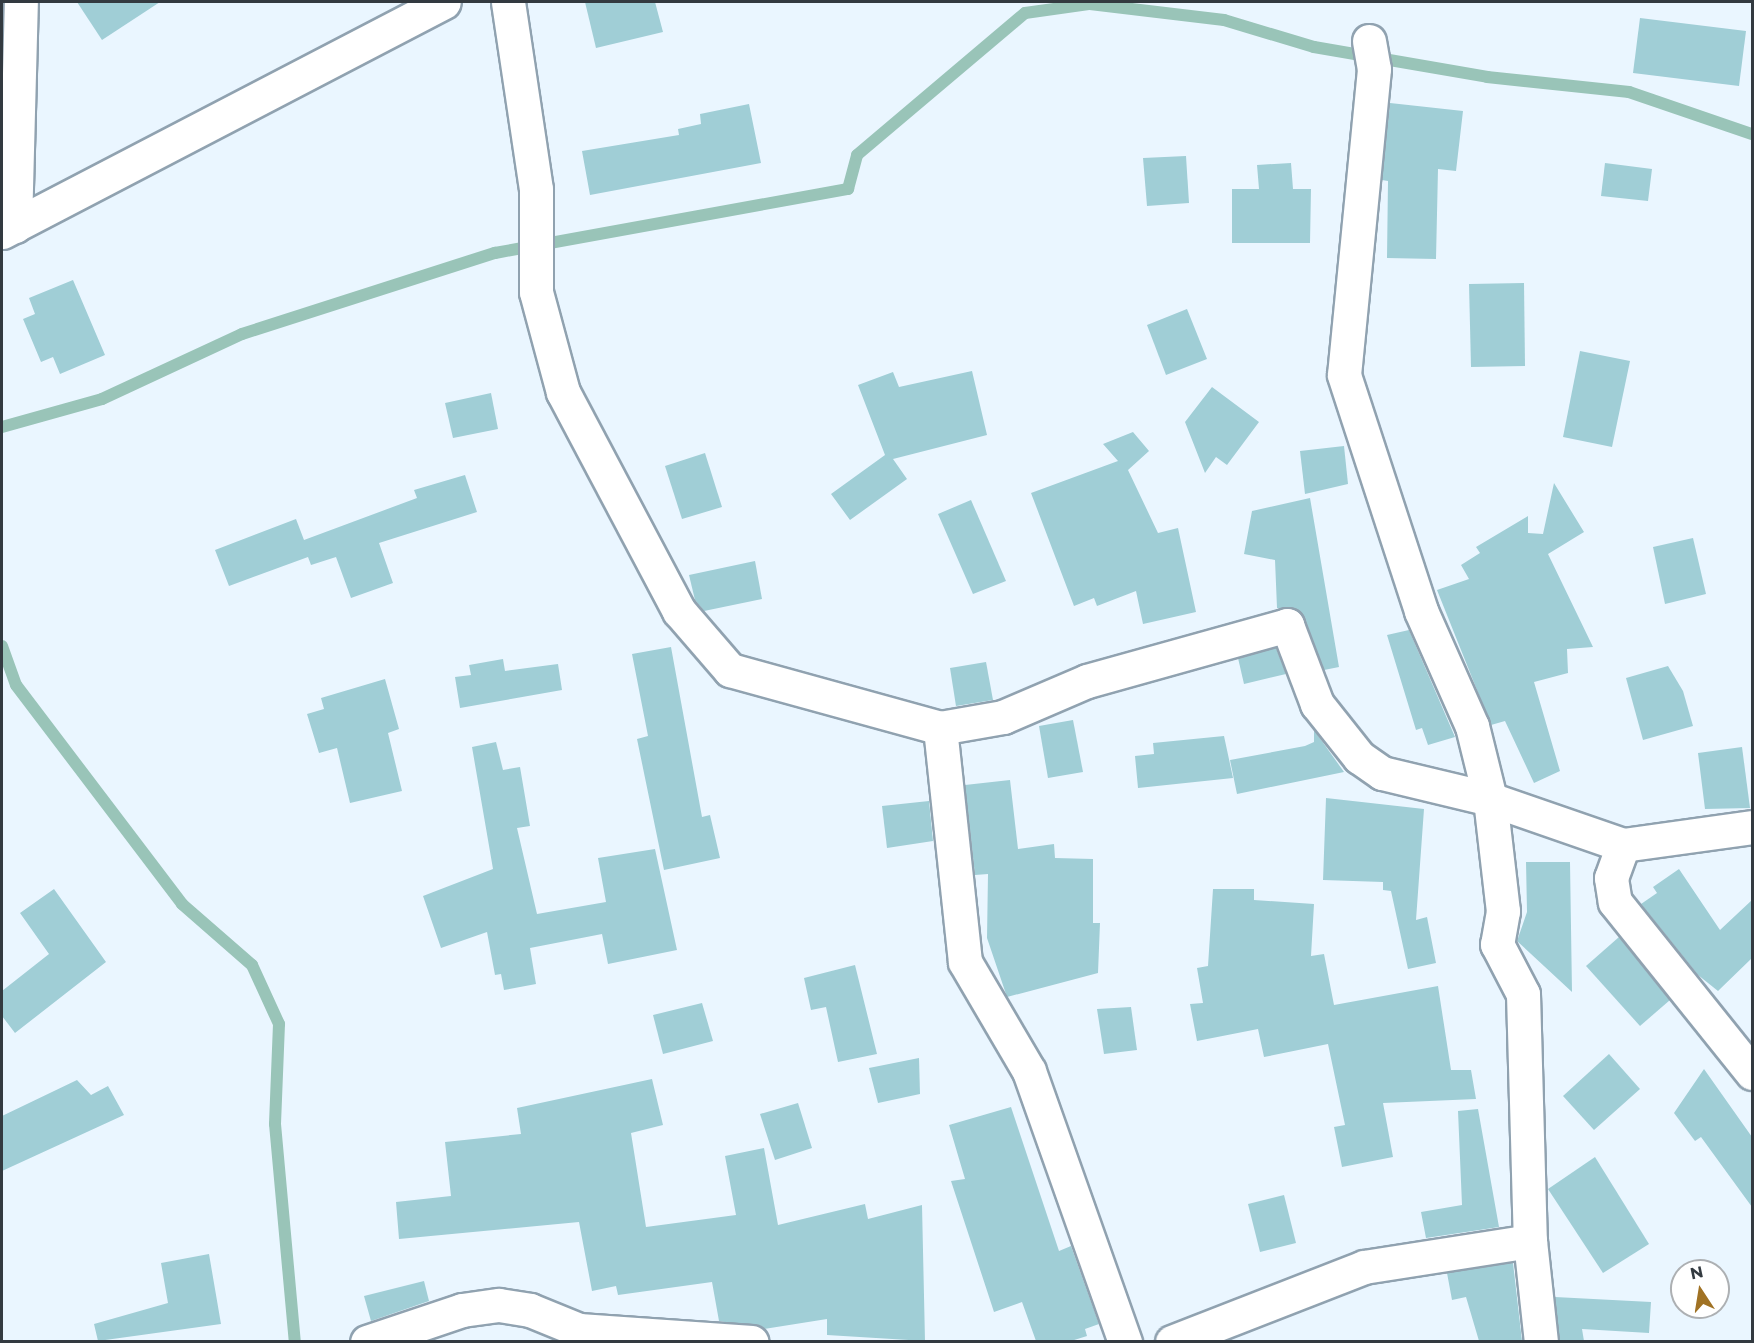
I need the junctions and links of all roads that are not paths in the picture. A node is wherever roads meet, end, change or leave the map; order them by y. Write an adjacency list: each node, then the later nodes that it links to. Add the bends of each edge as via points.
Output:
1 (21, 2): 5 (street)
2 (444, 2): 5 (street)
3 (508, 2): 6 (street, via 536,189 533,259 564,392 679,611 730,670)
4 (1372, 55): 7 (street, via 1344,375 1420,611 1472,726)
5 (8, 229)
6 (940, 728): 7 (street, via 1004,717 1087,681 1287,625 1317,704 1359,757 1382,773); 14 (street, via 965,962 1029,1071)
7 (1490, 799): 9 (street); 11 (street, via 1503,911 1497,944 1523,994)
8 (1752, 827): 9 (street)
9 (1623, 845): 10 (street, via 1611,878 1614,903)
10 (1752, 1073)
11 (1530, 1241): 15 (street, via 1364,1267); 16 (street)
12 (367, 1341): 13 (street, via 462,1310 499,1305 530,1310 579,1330)
13 (752, 1341)
14 (1125, 1341)
15 (1172, 1341)
16 (1541, 1341)

